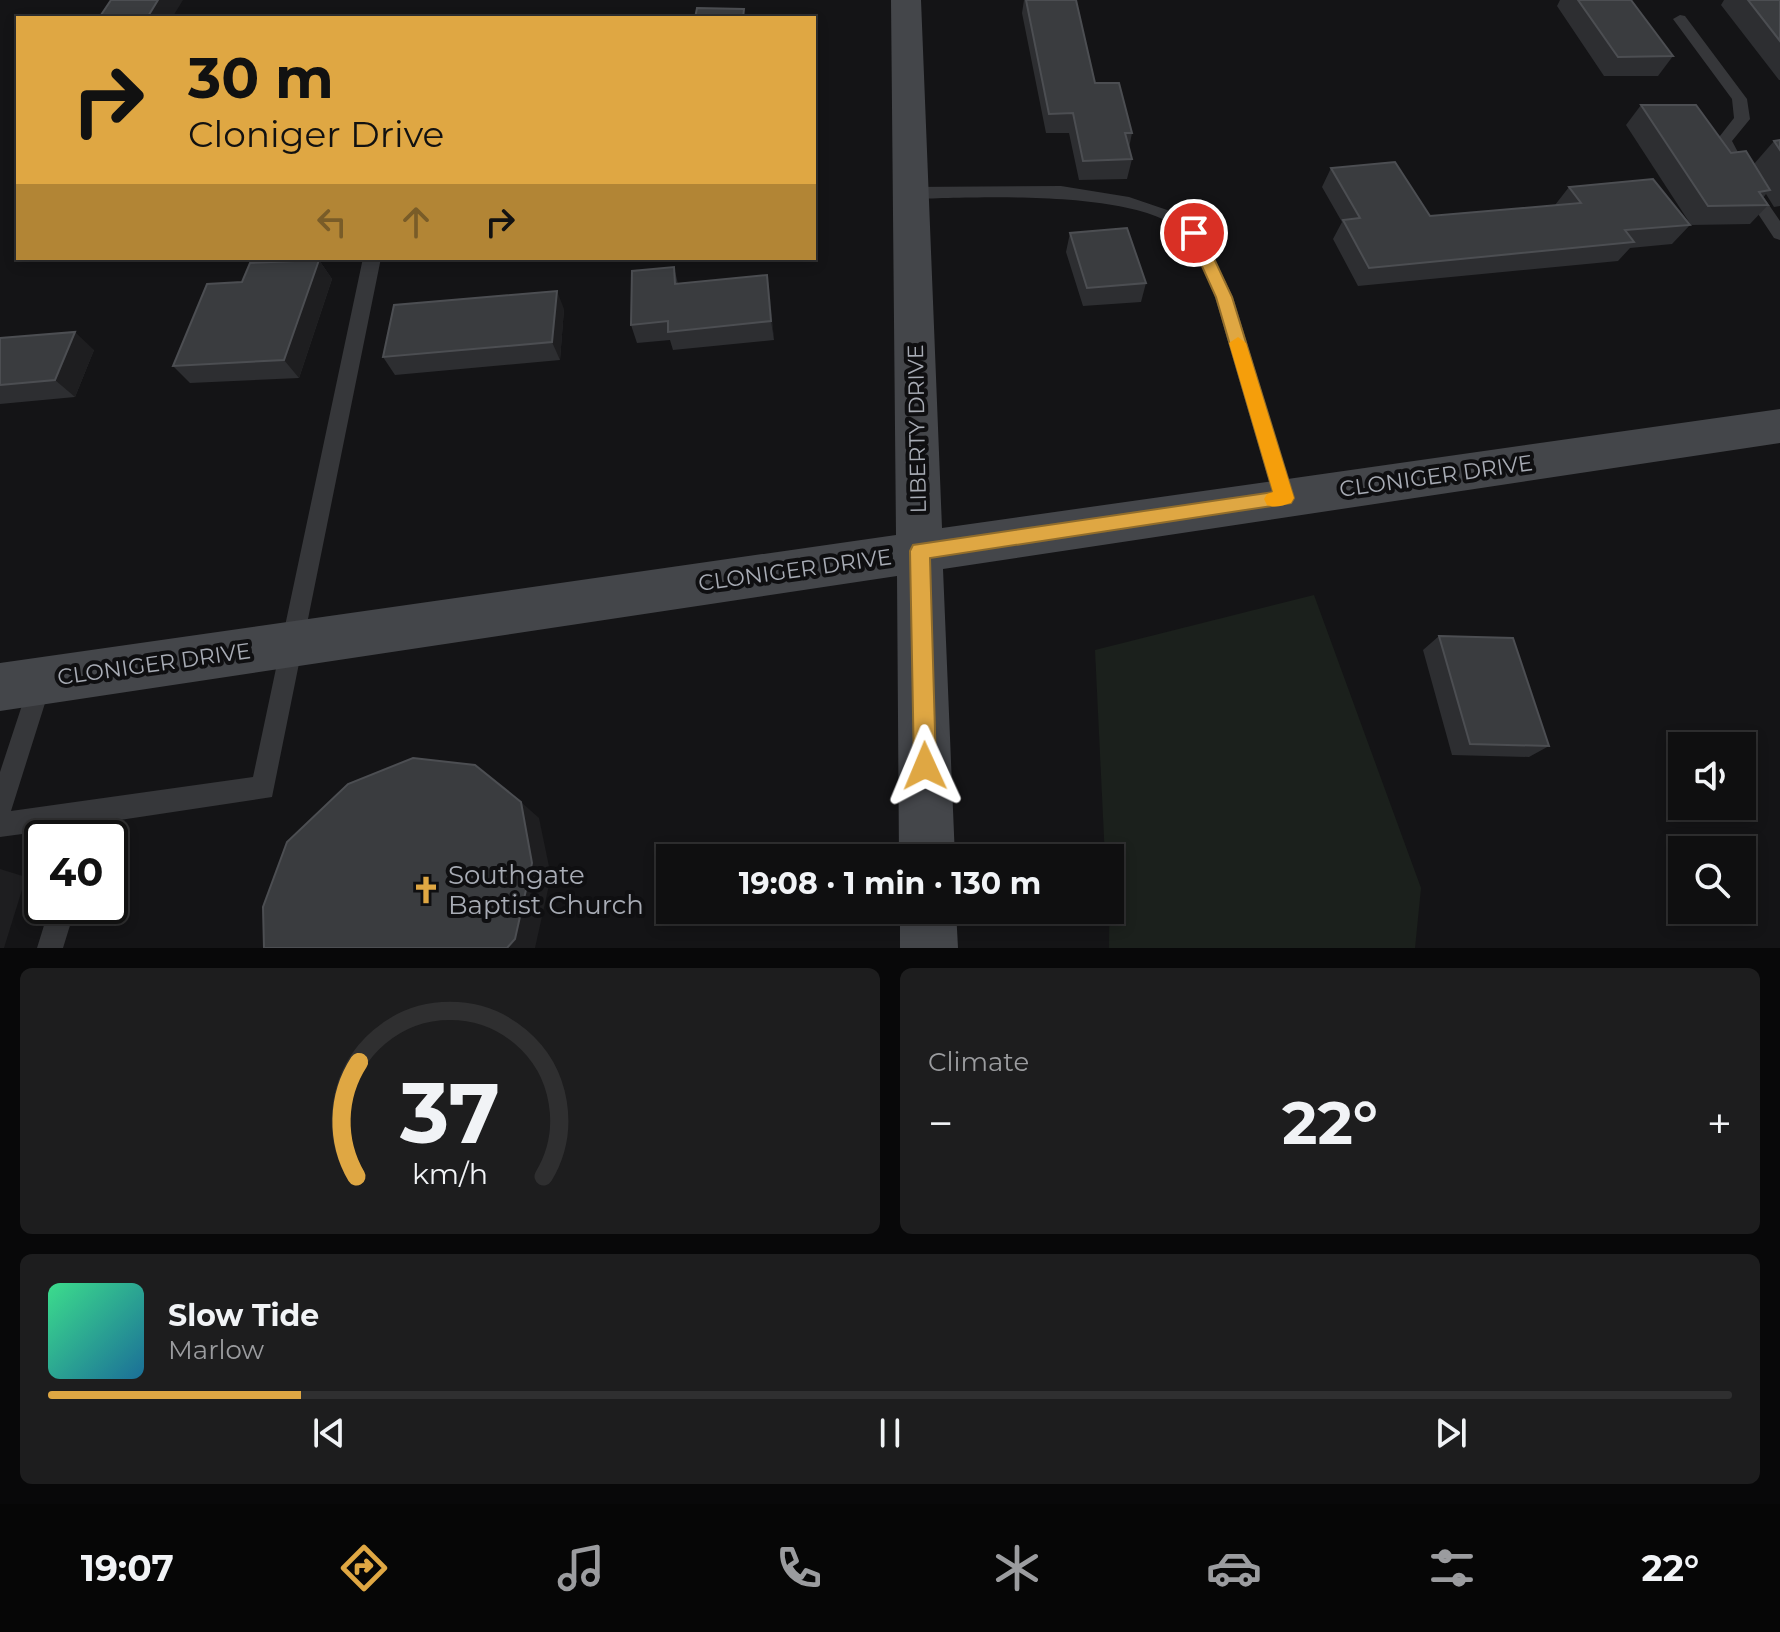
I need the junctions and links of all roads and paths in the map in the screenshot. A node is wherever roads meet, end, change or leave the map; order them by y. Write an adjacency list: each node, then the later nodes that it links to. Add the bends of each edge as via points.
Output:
1 (906, 0): 3 (main road, LIBERTY DRIVE)
2 (1680, 19): 4 (lane, via 1739,99 1742,119 1724,141)
3 (911, 193): 7 (lane, via 1061,192 1123,201 1167,216 1194,233 1224,297); 8 (main road, LIBERTY DRIVE)
4 (1780, 234)
5 (372, 260): 9 (lane)
6 (1780, 426): 7 (main road, CLONIGER DRIVE)
7 (1284, 498): 8 (main road, CLONIGER DRIVE)
8 (920, 551): 9 (main road, CLONIGER DRIVE); 15 (main road, LIBERTY DRIVE)
9 (291, 644): 10 (main road, CLONIGER DRIVE); 12 (lane, via 263,788)
10 (20, 684): 11 (lane)
11 (0, 809)
12 (91, 813): 13 (lane); 14 (lane)
13 (89, 820)
14 (0, 825)
15 (927, 844)
16 (57, 924): 18 (lane)
17 (928, 924): 19 (main road)
18 (50, 948)
19 (929, 948)

